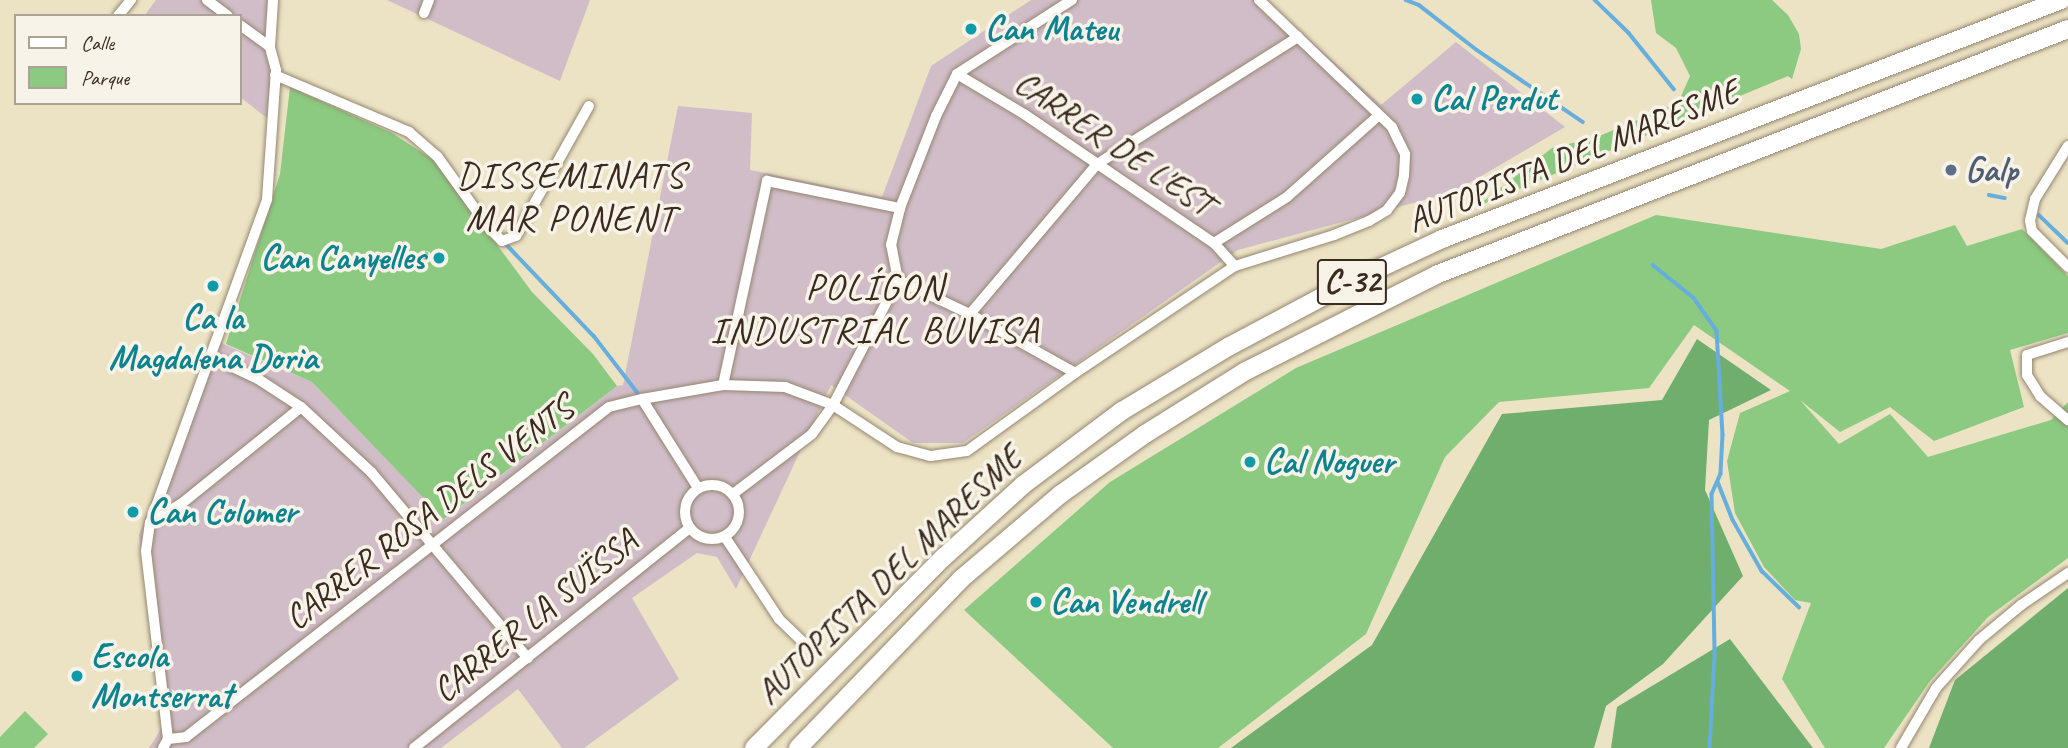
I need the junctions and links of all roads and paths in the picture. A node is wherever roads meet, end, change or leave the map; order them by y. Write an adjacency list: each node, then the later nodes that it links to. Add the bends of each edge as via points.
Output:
1 (131, 0): 9 (street)
2 (207, 0): 10 (street)
3 (273, 0): 14 (street)
4 (429, 0): 8 (street)
5 (1072, 0): 15 (street)
6 (1259, 0): 13 (street, CARRER ROSA DELS VENTS)
7 (2061, 0): 46 (highway, AUTOPISTA DEL MARESME / C-32, via 1442,239 1228,347 1122,411 1023,485 944,556)
8 (424, 13)
9 (120, 14)
10 (225, 14)
11 (242, 26): 14 (street)
12 (2068, 29): 47 (highway, AUTOPISTA DEL MARESME / C-32, via 1438,274 1246,371 1061,494 961,579)
13 (1298, 37): 18 (street, CARRER ROSA DELS VENTS); 20 (street)
14 (270, 47): 16 (street)
15 (957, 74): 20 (street, CARRER DE L'EST); 21 (street)
16 (275, 75): 17 (street, via 409,131 438,156 502,241 516,236); 28 (street, via 267,199)
17 (589, 107)
18 (1380, 115): 22 (street, via 1287,197); 23 (street, CARRER ROSA DELS VENTS, via 1392,127 1405,154 1399,193 1387,210 1334,235)
19 (2068, 146): 24 (street, via 2035,199 2030,220 2032,231)
20 (1097, 164): 22 (street, CARRER DE L'EST); 26 (street)
21 (900, 208): 25 (street, via 891,245); 30 (street, via 767,181)
22 (1214, 243): 23 (street, CARRER DE L'EST)
23 (1235, 266): 29 (street, CARRER ROSA DELS VENTS)
24 (2068, 267)
25 (898, 280): 26 (street); 32 (street)
26 (970, 314): 29 (street)
27 (2068, 342): 34 (street, via 2027,355 2027,375 2040,396)
28 (209, 356): 33 (street); 37 (street)
29 (1075, 373): 32 (street, CARRER ROSA DELS VENTS, via 967,451 943,455 897,447)
30 (723, 385): 31 (street, CARRER ROSA DELS VENTS); 32 (street, CARRER ROSA DELS VENTS, via 785,387)
31 (642, 399): 35 (street); 40 (street, CARRER ROSA DELS VENTS, via 609,407)
32 (833, 405): 36 (street, via 813,434)
33 (302, 407): 37 (street, via 181,504); 40 (street, via 372,473)
34 (2068, 420)
35 (698, 488): 36 (street, via 717,485); 38 (street, via 687,502)
36 (733, 494): 39 (street, via 739,517)
37 (150, 523): 44 (street, via 146,551)
38 (690, 528): 39 (street, via 706,539); 43 (street, CARRER LA SUÏSSA)
39 (725, 537): 42 (street, via 779,619)
40 (435, 545): 43 (street); 44 (street, CARRER ROSA DELS VENTS, via 186,737)
41 (2068, 573): 48 (street, via 1979,640 1937,688)
42 (803, 642)
43 (528, 658): 45 (street, CARRER LA SUÏSSA)
44 (166, 743)
45 (414, 748)
46 (754, 748)
47 (798, 748)
48 (1901, 748)

